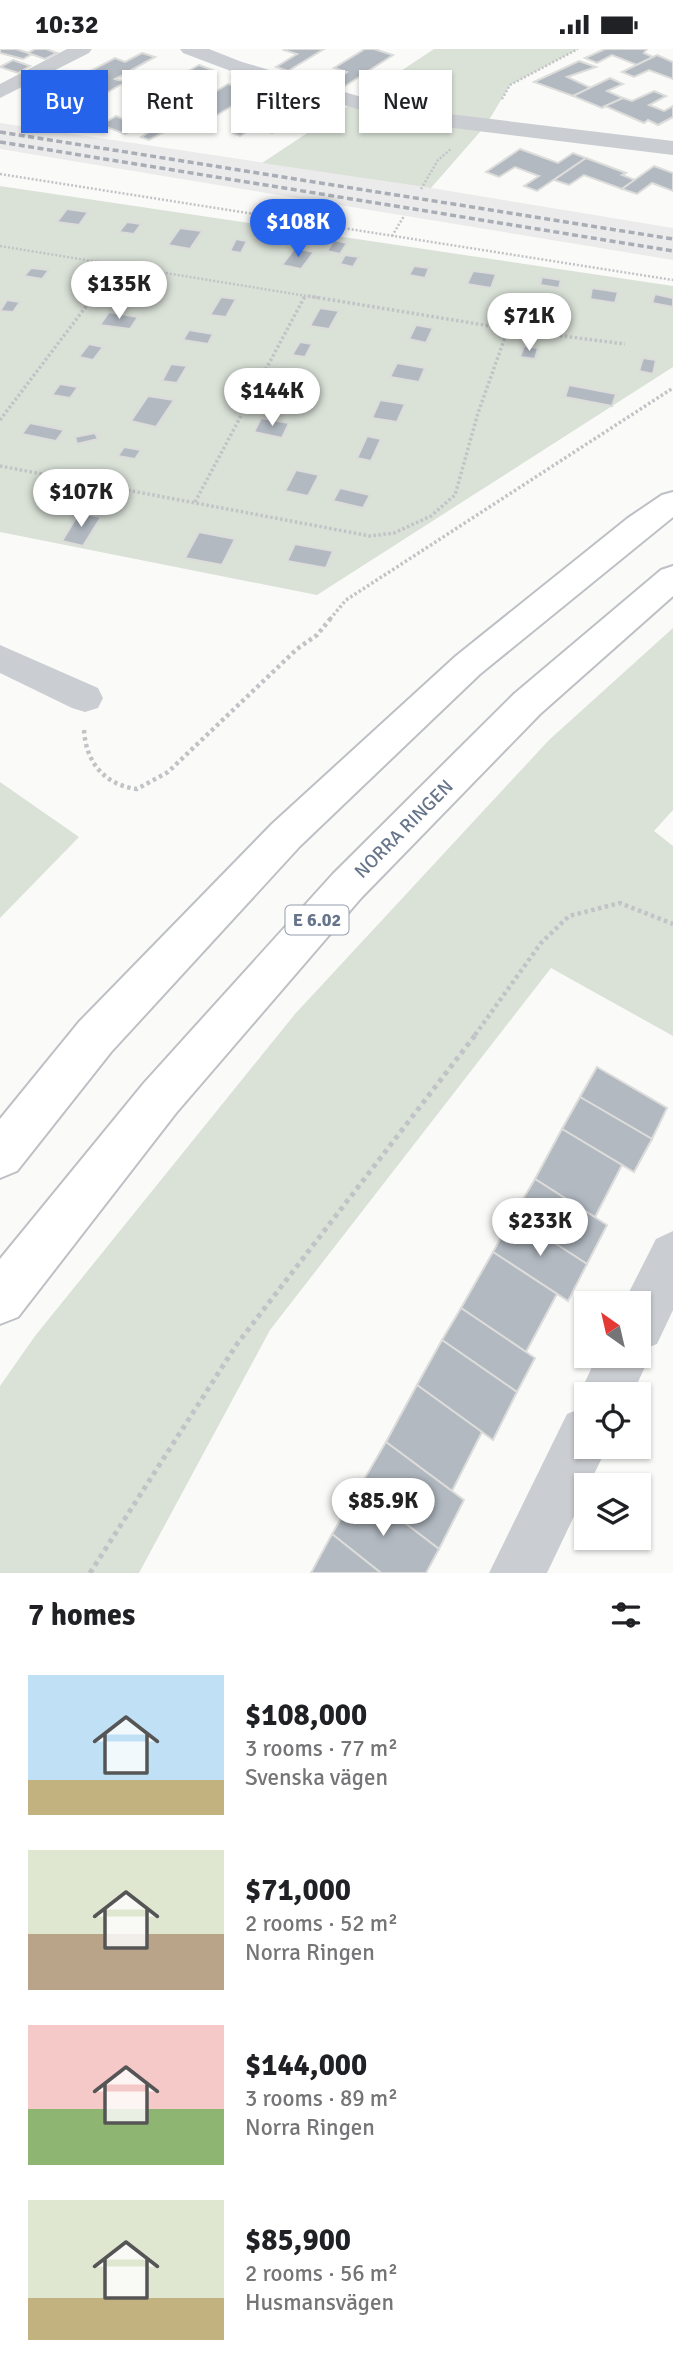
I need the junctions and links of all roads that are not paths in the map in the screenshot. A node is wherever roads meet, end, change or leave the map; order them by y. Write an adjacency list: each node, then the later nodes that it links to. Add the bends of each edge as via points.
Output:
1 (82, 49): 3 (street)
2 (190, 49): 4 (street, via 397,114)
3 (0, 92)
4 (673, 148)
5 (673, 502): 9 (main road, via 468,665 286,835 95,1037)
6 (673, 577): 11 (main road, NORRA RINGEN / E 6.02, via 527,704 347,886 160,1098)
7 (0, 658): 8 (street)
8 (85, 698)
9 (0, 1155)
10 (673, 1256): 12 (street)
11 (0, 1299)
12 (651, 1301)
13 (574, 1457): 14 (street)
14 (517, 1573)

